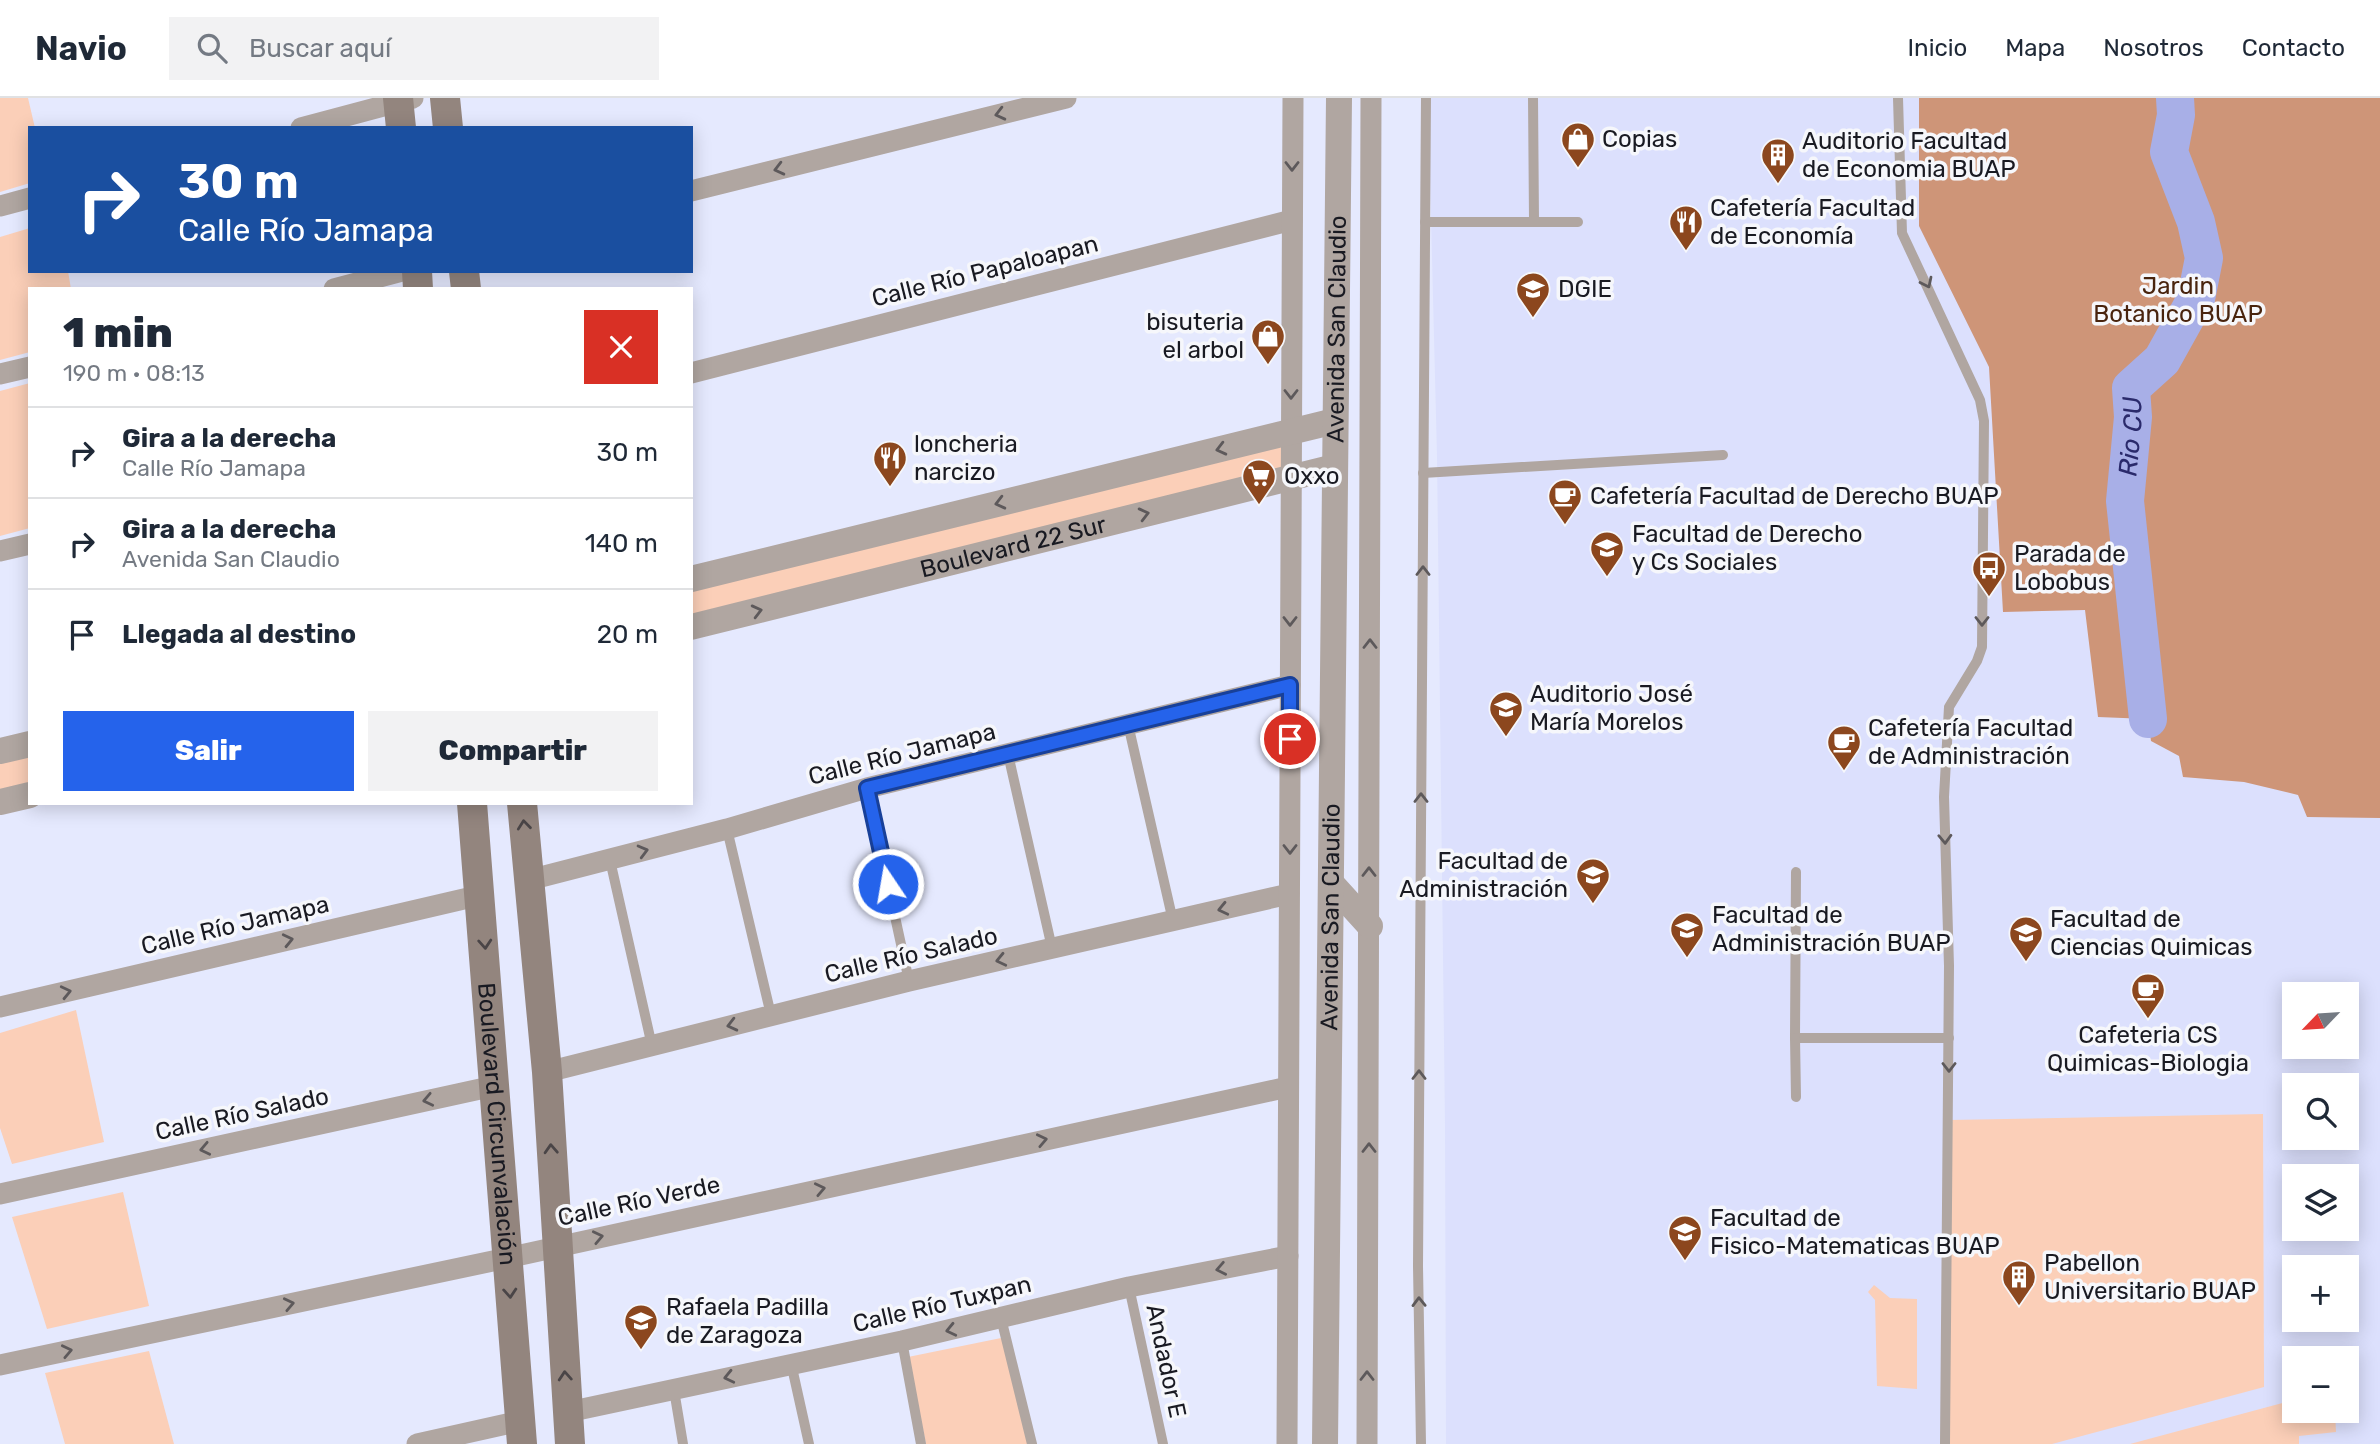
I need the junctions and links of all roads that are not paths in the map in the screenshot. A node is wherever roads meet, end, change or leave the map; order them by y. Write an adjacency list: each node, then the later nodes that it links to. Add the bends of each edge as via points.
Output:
1 (444, 98): 11 (main road)
2 (1066, 98): 12 (street, one-way to 12)
3 (1293, 98): 15 (street, Avenida San Claudio, one-way to 15)
4 (1339, 98): 24 (street, Avenida San Claudio)
5 (1371, 98): 54 (street, Avenida San Claudio, one-way to 5)
6 (1426, 98): 17 (lane)
7 (1533, 98): 16 (lane)
8 (1898, 98): 60 (lane, one-way to 60, via 1902,233 1980,400 1984,421 1982,647 1948,716 1944,797)
9 (403, 106): 10 (street)
10 (310, 126)
11 (448, 126)
12 (693, 191)
13 (28, 199): 14 (street)
14 (0, 206)
15 (1292, 220): 22 (street, Calle Río Papaloapan); 25 (street, Avenida San Claudio, one-way to 25)
16 (1534, 220): 17 (lane); 18 (lane)
17 (1425, 222): 28 (lane)
18 (1578, 222)
19 (394, 273): 20 (street)
20 (342, 287)
21 (28, 367): 23 (street)
22 (693, 372)
23 (0, 374)
24 (1335, 421): 25 (street, Boulevard 22 Sur); 27 (street, Avenida San Claudio)
25 (1291, 432): 29 (street, Avenida San Claudio); 30 (street, Boulevard 22 Sur, one-way to 30)
26 (1723, 455): 28 (lane)
27 (1335, 467): 29 (street, Boulevard 22 Sur); 50 (street, Avenida San Claudio)
28 (1423, 474): 88 (lane, one-way to 28)
29 (1291, 477): 31 (street, Boulevard 22 Sur, one-way to 29); 36 (street, Avenida San Claudio, one-way to 36)
30 (1081, 483): 31 (street); 34 (street, Boulevard 22 Sur, one-way to 34)
31 (1091, 527): 35 (street, Boulevard 22 Sur, one-way to 31)
32 (28, 544): 33 (street)
33 (0, 551)
34 (693, 579)
35 (693, 627)
36 (1290, 685): 37 (street, Calle Río Jamapa); 51 (street, Avenida San Claudio, one-way to 51)
37 (1128, 724): 40 (street, Calle Río Jamapa); 53 (lane)
38 (28, 744): 39 (street)
39 (0, 751)
40 (1008, 754): 41 (street, Calle Río Jamapa); 55 (lane)
41 (867, 788): 46 (street, Calle Río Jamapa); 56 (lane)
42 (28, 796): 43 (street)
43 (0, 803)
44 (472, 805): 52 (main road, Boulevard Circunvalación)
45 (522, 805): 49 (main road, Boulevard Circunvalación, one-way to 45)
46 (727, 829): 47 (street, Calle Río Jamapa, one-way to 46); 58 (lane)
47 (610, 860): 49 (street, Calle Río Jamapa); 61 (lane)
48 (1796, 872): 59 (lane)
49 (530, 880): 62 (main road, Boulevard Circunvalación)
50 (1331, 883): 54 (street); 86 (street, Avenida San Claudio)
51 (1289, 894): 53 (street, Calle Río Salado, one-way to 53); 64 (street, Avenida San Claudio)
52 (481, 895): 57 (street, Calle Río Jamapa, one-way to 52); 63 (main road, Boulevard Circunvalación, one-way to 63)
53 (1173, 921): 55 (street, Calle Río Salado)
54 (1370, 926): 87 (street, Avenida San Claudio, one-way to 54)
55 (1052, 948): 56 (street, Calle Río Salado, one-way to 56)
56 (909, 981): 58 (street, Calle Río Salado)
57 (0, 1007)
58 (771, 1016): 61 (street, Calle Río Salado, one-way to 61)
59 (1796, 1038): 60 (lane); 65 (lane)
60 (1949, 1038): 89 (lane, one-way to 89)
61 (652, 1045): 62 (street, Calle Río Salado)
62 (547, 1072): 67 (main road, Boulevard Circunvalación, one-way to 62)
63 (494, 1086): 66 (street, Calle Río Salado, one-way to 66); 69 (main road, Boulevard Circunvalación)
64 (1289, 1087): 67 (street, Calle Río Verde, one-way to 64); 68 (street, Avenida San Claudio)
65 (1796, 1097)
66 (0, 1194)
67 (557, 1246): 69 (street, Calle Río Verde); 76 (main road, Boulevard Circunvalación, one-way to 67)
68 (1288, 1256): 70 (street, Calle Río Tuxpan, one-way to 70); 85 (street, Avenida San Claudio)
69 (507, 1258): 74 (street, Calle Río Verde, one-way to 69); 77 (main road, Boulevard Circunvalación, one-way to 77)
70 (1129, 1287): 71 (street, Calle Río Tuxpan); 84 (lane, Andador E)
71 (1001, 1318): 72 (street, Calle Río Tuxpan, one-way to 72); 83 (lane)
72 (902, 1341): 73 (street, Calle Río Tuxpan); 82 (lane)
73 (791, 1363): 75 (street, Calle Río Tuxpan, one-way to 75); 81 (lane)
74 (0, 1365)
75 (674, 1390): 76 (street, Calle Río Tuxpan); 80 (lane)
76 (568, 1412): 79 (main road, Boulevard Circunvalación)
77 (521, 1433): 78 (street)
78 (417, 1444)
79 (570, 1444)
80 (683, 1444)
81 (809, 1444)
82 (921, 1444)
83 (1032, 1444)
84 (1163, 1444)
85 (1287, 1444)
86 (1325, 1444)
87 (1367, 1444)
88 (1421, 1444)
89 (1945, 1444)

